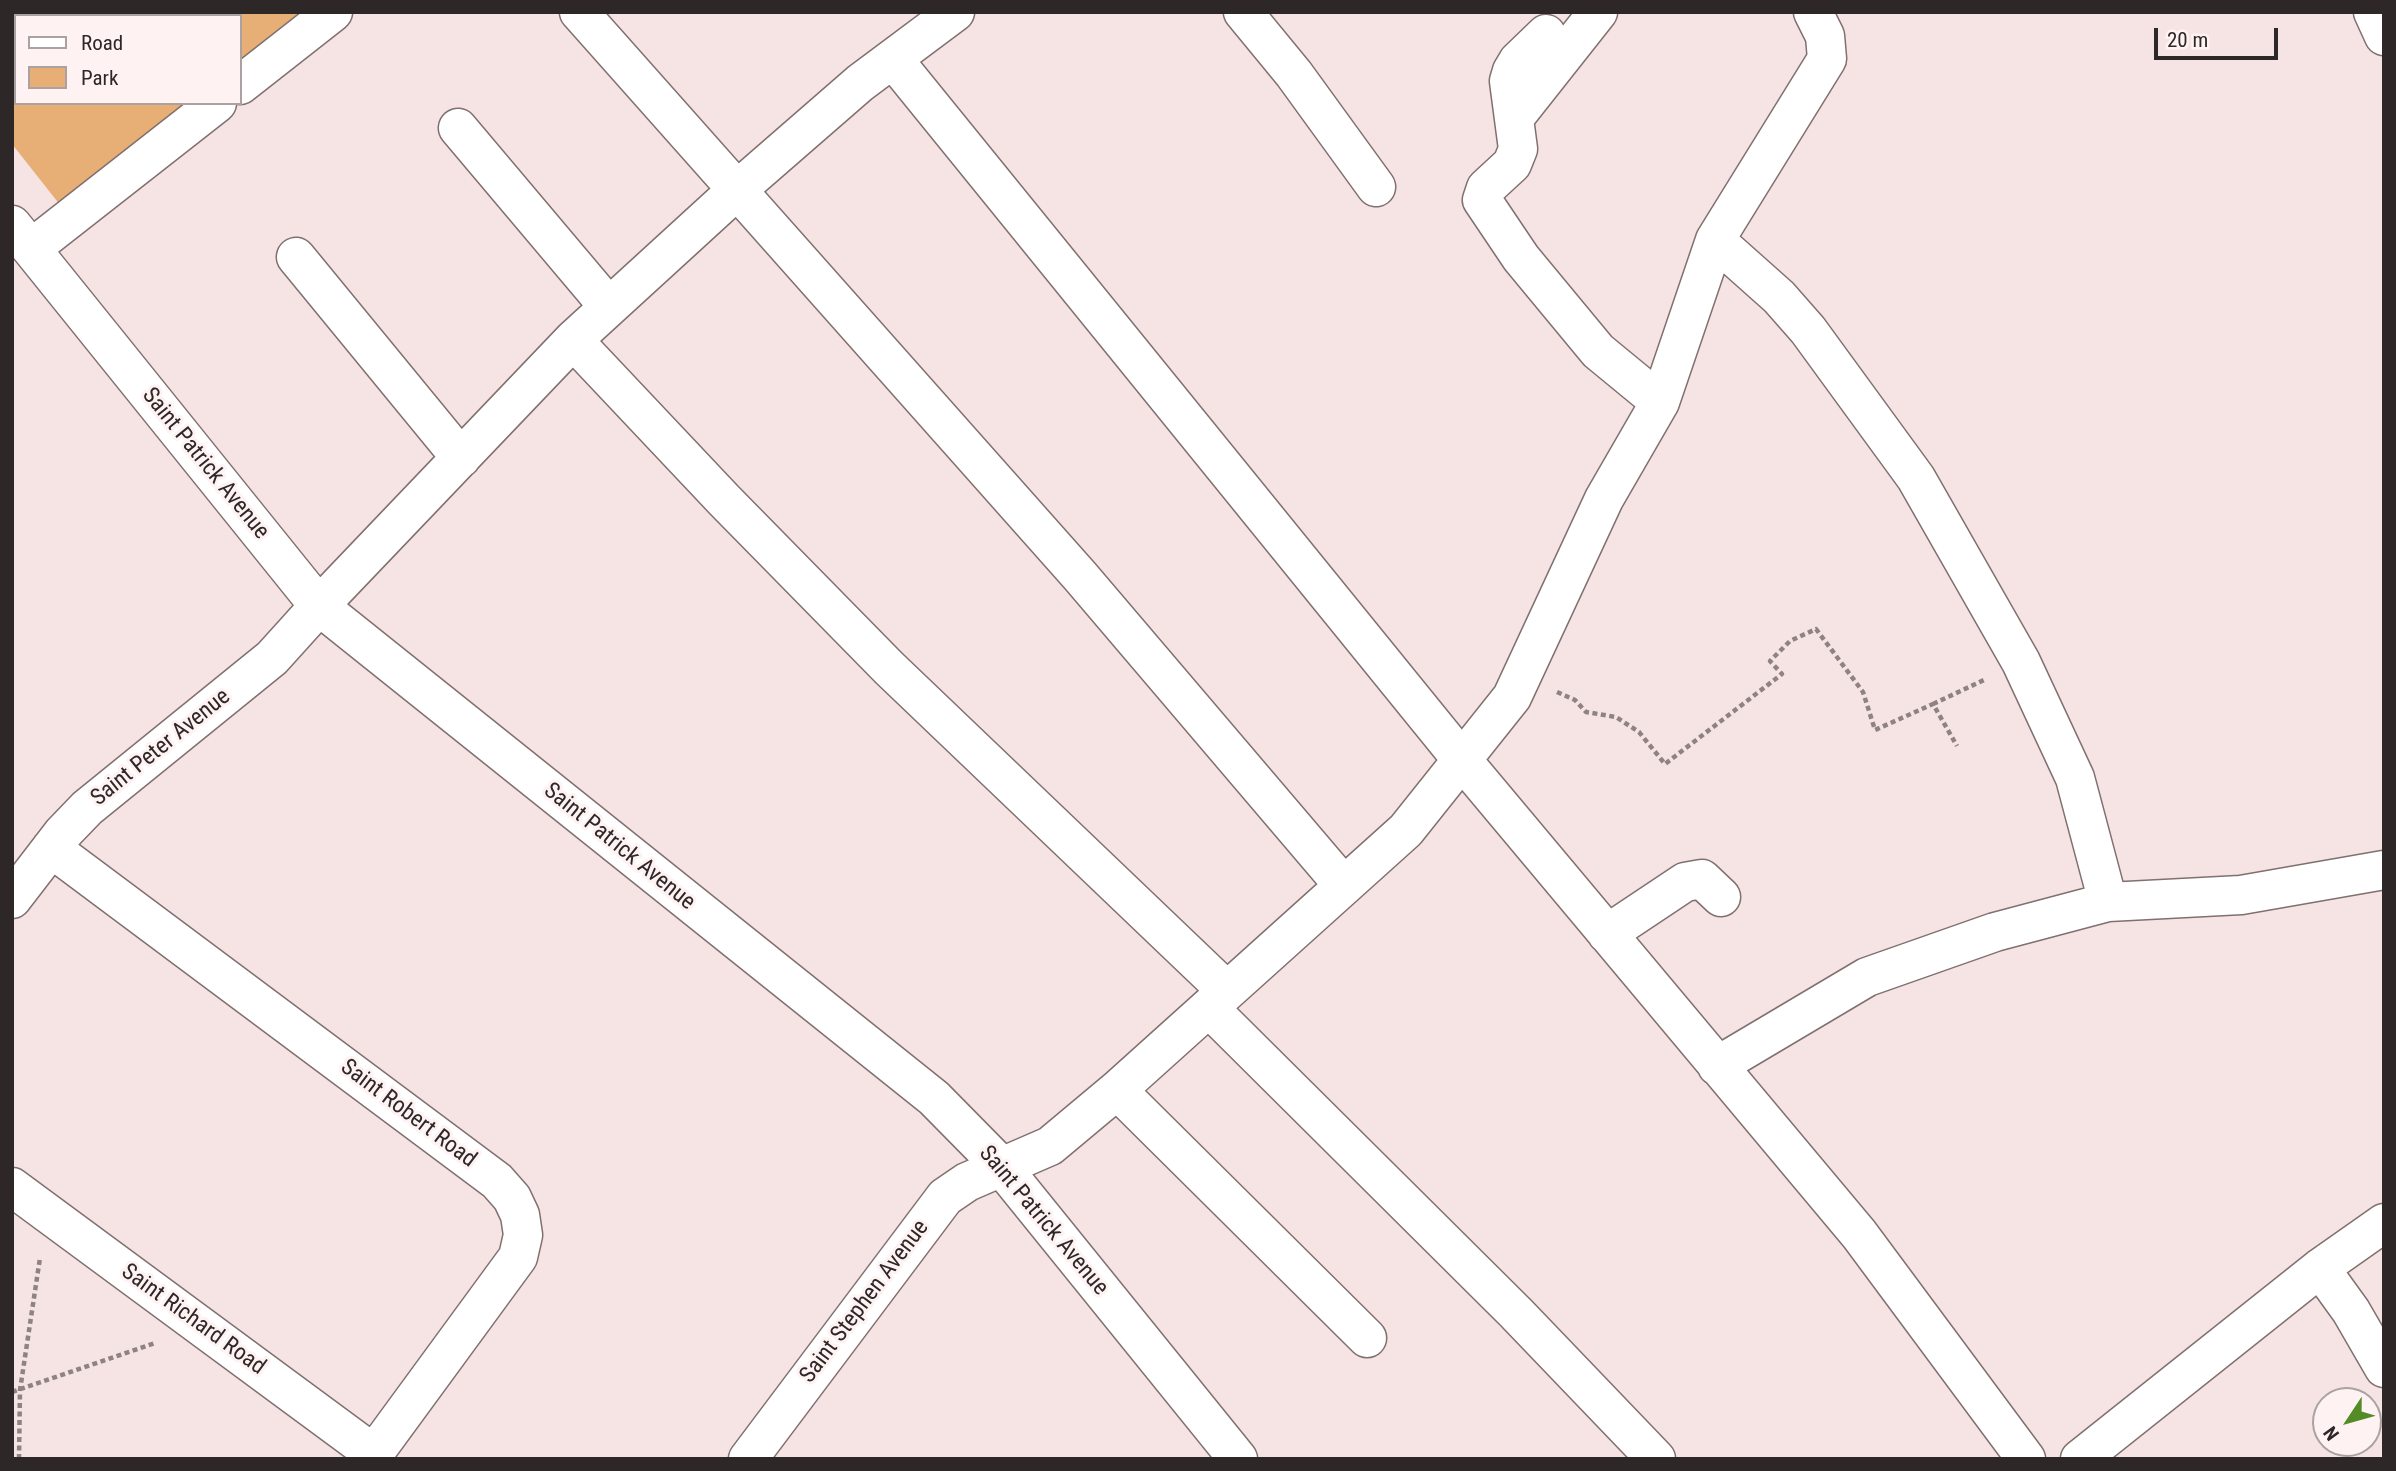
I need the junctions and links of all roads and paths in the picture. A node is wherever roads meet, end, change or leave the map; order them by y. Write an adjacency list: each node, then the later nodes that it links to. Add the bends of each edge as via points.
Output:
1 (333, 12): 11 (street)
2 (579, 12): 16 (street)
3 (955, 12): 10 (street, Saint Peter Avenue)
4 (1243, 12): 15 (street)
5 (1598, 12): 13 (street)
6 (1813, 12): 18 (street, Saint Stephen Avenue, via 1825,36 1827,59)
7 (2373, 12): 9 (street)
8 (1546, 34): 13 (street, via 1512,72)
9 (2384, 36)
10 (893, 59): 16 (street, Saint Peter Avenue); 29 (street)
11 (242, 83)
12 (214, 105): 17 (street)
13 (1515, 117): 22 (street, via 1518,149 1512,164 1482,195 1485,207 1598,351)
14 (458, 128): 20 (street)
15 (1376, 187)
16 (737, 190): 20 (street, Saint Peter Avenue); 32 (street, via 1071,566)
17 (22, 236): 24 (street, Saint Patrick Avenue)
18 (1715, 240): 22 (street, Saint Stephen Avenue); 25 (street, via 1779,297 1808,330 1889,438)
19 (296, 257): 23 (street)
20 (610, 307): 21 (street, Saint Peter Avenue)
21 (573, 340): 23 (street, Saint Peter Avenue); 37 (street, via 888,668)
22 (1660, 402): 26 (street, Saint Stephen Avenue, via 1604,499)
23 (461, 458): 24 (street, Saint Peter Avenue)
24 (319, 606): 30 (street, Saint Peter Avenue, via 272,659 87,808); 40 (street, Saint Patrick Avenue, via 934,1098)
25 (2021, 662): 27 (path); 35 (street, via 2075,778)
26 (1521, 677): 27 (path, via 1574,700 1586,712 1616,718 1639,732 1665,764 1782,674 1770,661 1790,641 1816,629 1863,692 1875,730); 29 (street, Saint Stephen Avenue, via 1512,697)
27 (1933, 704): 28 (path)
28 (1957, 746)
29 (1462, 760): 32 (street, Saint Stephen Avenue, via 1406,830); 36 (street)
30 (51, 848): 34 (street, Saint Peter Avenue); 50 (street, Saint Robert Road, via 497,1181 512,1198 523,1235 518,1257)
31 (2384, 870): 35 (street, via 2241,895)
32 (1344, 886): 37 (street, Saint Stephen Avenue)
33 (1721, 897): 36 (street, via 1702,879 1685,881)
34 (12, 899)
35 (2108, 902): 38 (street, via 1995,932 1867,977)
36 (1607, 934): 38 (street)
37 (1218, 999): 39 (street, Saint Stephen Avenue); 54 (street)
38 (1717, 1066): 55 (street, via 1859,1234)
39 (1117, 1090): 40 (street, Saint Stephen Avenue, via 1050,1146); 46 (street)
40 (1001, 1166): 52 (street, Saint Stephen Avenue, via 945,1197); 53 (street, Saint Patrick Avenue)
41 (12, 1187): 42 (street, Saint Richard Road)
42 (47, 1212): 45 (street, Saint Richard Road); 48 (path)
43 (2384, 1223): 44 (street)
44 (2320, 1268): 47 (street); 56 (street)
45 (191, 1320): 48 (path, via 151,1345); 50 (street, Saint Richard Road)
46 (1367, 1338)
47 (2384, 1368)
48 (20, 1390): 49 (path); 51 (path)
49 (12, 1392)
50 (372, 1456)
51 (19, 1459)
52 (748, 1459)
53 (1238, 1459)
54 (1656, 1459)
55 (2025, 1459)
56 (2080, 1459)

